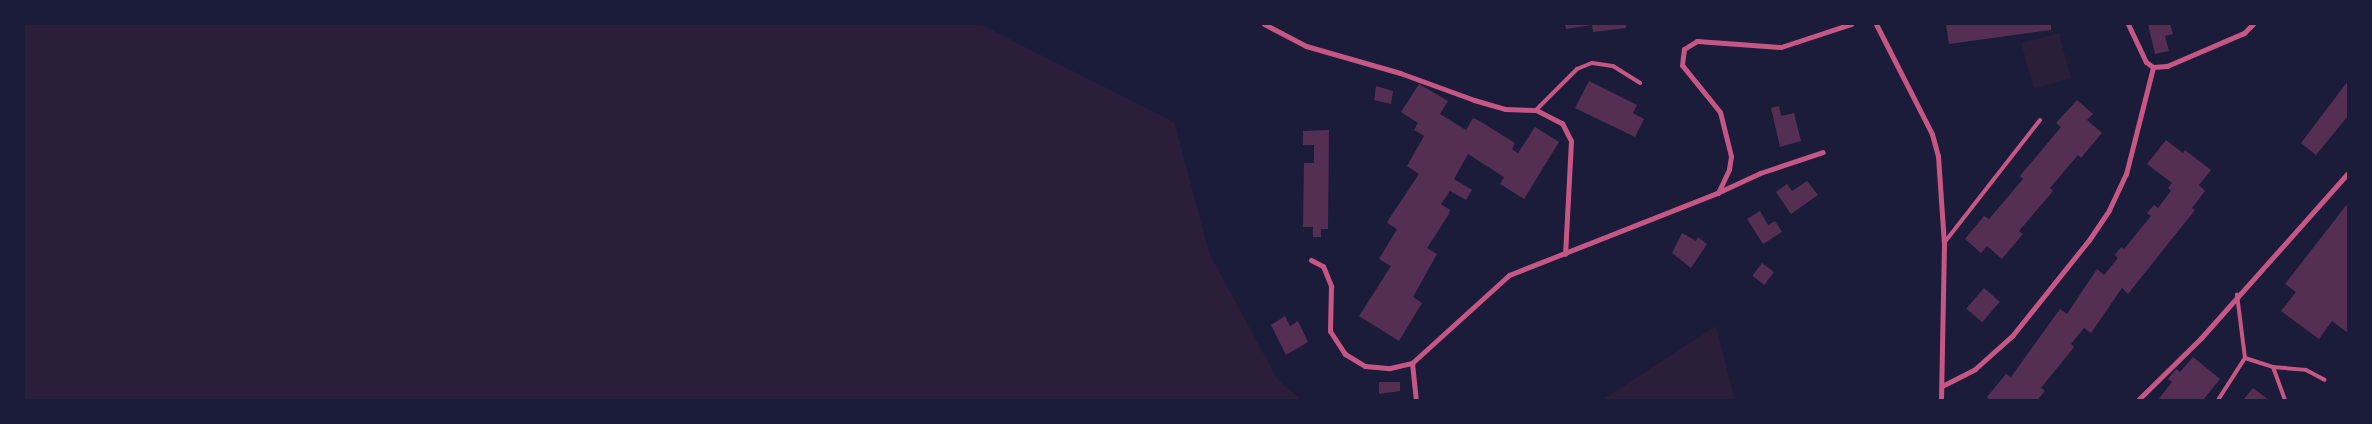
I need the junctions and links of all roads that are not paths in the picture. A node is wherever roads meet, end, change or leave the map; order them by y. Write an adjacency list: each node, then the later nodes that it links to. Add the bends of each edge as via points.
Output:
1 (1264, 24): 8 (street, via 1306,46 1400,73 1474,100 1506,109)
2 (1851, 24): 12 (street, via 1781,47 1697,41 1684,49 1682,65 1720,112 1731,156 1730,170)
3 (1876, 24): 13 (street, via 1932,134 1938,156)
4 (2128, 24): 6 (street, via 2146,62)
5 (2253, 24): 6 (street, via 2244,33 2166,66)
6 (2153, 67): 21 (street, via 2126,174 2110,210 2012,336 1975,369)
7 (1640, 83): 8 (lane, via 1612,66 1592,62 1577,69)
8 (1536, 110): 14 (street, via 1562,123 1571,140)
9 (2040, 120): 13 (lane)
10 (1823, 152): 12 (street, via 1760,173)
11 (2348, 173): 16 (street)
12 (1717, 194): 14 (street)
13 (1944, 243): 21 (street)
14 (1565, 254): 18 (street, via 1509,275)
15 (1311, 260): 18 (street, via 1323,266 1331,286 1330,331 1345,354 1364,366 1390,368)
16 (2237, 295): 17 (lane); 24 (street, via 2201,338)
17 (2245, 358): 19 (lane); 25 (lane)
18 (1412, 363): 22 (street)
19 (2273, 367): 20 (lane, via 2306,370); 26 (lane)
20 (2325, 380)
21 (1942, 386): 23 (street)
22 (1416, 400)
23 (1941, 400)
24 (2138, 400)
25 (2218, 400)
26 (2285, 400)

